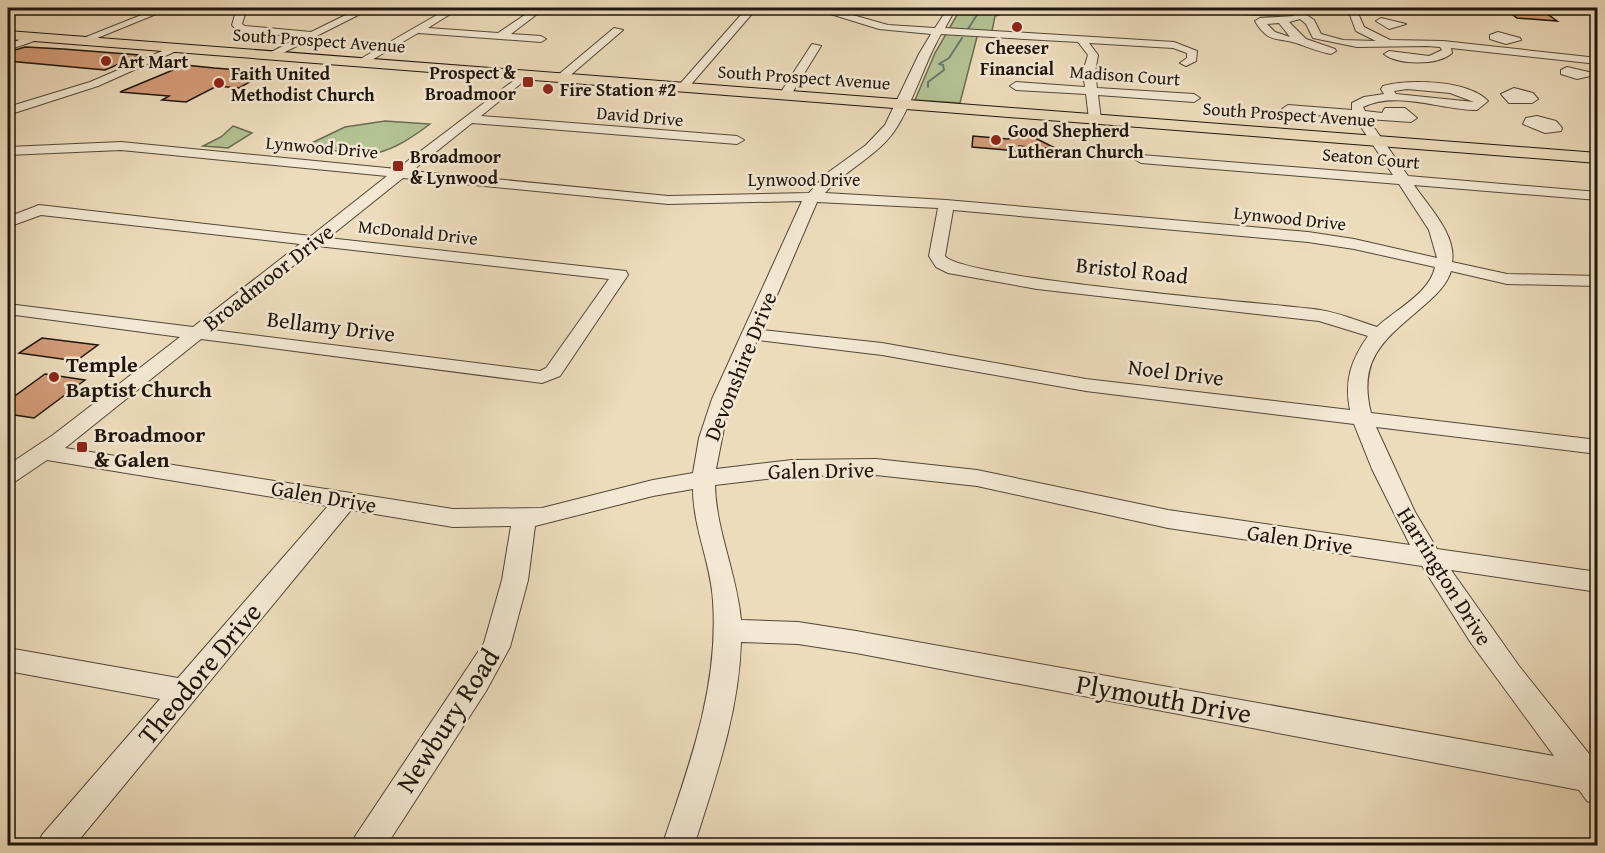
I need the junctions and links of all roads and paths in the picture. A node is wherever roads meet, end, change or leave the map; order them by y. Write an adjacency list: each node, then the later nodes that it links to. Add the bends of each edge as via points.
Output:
1 (18, 8): 12 (main road)
2 (166, 8): 30 (street)
3 (242, 8): 24 (street, via 237,26 242,29)
4 (367, 8): 14 (street)
5 (455, 8): 21 (street)
6 (541, 8): 26 (street)
7 (752, 8): 47 (street)
8 (815, 8): 15 (street)
9 (952, 8): 22 (street, Devonshire Drive)
10 (1297, 8): 17 (street, via 1296,12)
11 (1338, 8): 18 (street, via 1354,13)
12 (8, 11)
13 (872, 12): 15 (street)
14 (344, 13): 24 (street)
15 (855, 18): 22 (street, via 888,28)
16 (1282, 19): 17 (street); 29 (street, via 1287,30); 29 (street, via 1260,21 1274,37)
17 (1307, 19): 37 (street, via 1317,36)
18 (1357, 20): 19 (street); 32 (street, via 1360,29)
19 (1380, 22)
20 (625, 26): 45 (street)
21 (416, 30): 26 (street); 41 (street)
22 (937, 32): 27 (street, via 1021,42); 51 (street, Devonshire Drive)
23 (8, 35): 25 (main road, South Prospect Avenue)
24 (312, 35): 39 (street)
25 (36, 37): 30 (main road, South Prospect Avenue); 35 (street)
26 (499, 37): 28 (street)
27 (1080, 38): 42 (street, via 1180,46 1193,54); 48 (street, via 1093,55)
28 (541, 39)
29 (1299, 40): 37 (street, via 1334,51)
30 (81, 41): 36 (main road, South Prospect Avenue)
31 (1514, 41): 38 (street, via 1533,48)
32 (1387, 43): 33 (street); 37 (street)
33 (1443, 44): 37 (street, via 1449,51 1446,55 1432,58); 38 (street)
34 (816, 46): 49 (street)
35 (8, 47)
36 (178, 48): 39 (main road, South Prospect Avenue); 53 (street, via 94,84)
37 (1360, 48)
38 (1536, 54): 40 (street); 43 (street)
39 (273, 56): 41 (main road, South Prospect Avenue)
40 (1598, 60)
41 (361, 62): 44 (main road, South Prospect Avenue)
42 (1186, 63)
43 (1567, 70)
44 (525, 75): 45 (main road, South Prospect Avenue); 56 (street, Broadmoor Drive)
45 (562, 77): 47 (main road, South Prospect Avenue)
46 (1016, 86): 48 (street, Madison Court)
47 (683, 87): 49 (main road, South Prospect Avenue)
48 (1090, 91): 50 (street, Madison Court); 57 (street)
49 (785, 95): 51 (main road, South Prospect Avenue)
50 (1194, 98)
51 (902, 104): 57 (main road, South Prospect Avenue); 67 (street, Devonshire Drive, via 884,136)
52 (1288, 109): 54 (street)
53 (8, 111)
54 (1358, 115): 55 (street); 58 (street, via 1356,106 1362,102 1393,98 1461,107 1494,103); 60 (street)
55 (1388, 117)
56 (469, 119): 59 (street, David Drive); 64 (street, Broadmoor Drive)
57 (1095, 119): 60 (main road, South Prospect Avenue)
58 (1533, 120)
59 (737, 140)
60 (1375, 140): 62 (main road, South Prospect Avenue); 65 (street)
61 (8, 150): 64 (street, Lynwood Drive, via 114,146)
62 (1598, 158)
63 (1141, 159): 65 (street, Seaton Court)
64 (400, 174): 67 (street, Lynwood Drive, via 668,200); 70 (street, Broadmoor Drive)
65 (1403, 180): 66 (street, Seaton Court); 71 (street, via 1444,242)
66 (1598, 196)
67 (812, 197): 68 (street, Lynwood Drive); 76 (street, Devonshire Drive)
68 (946, 204): 71 (street, Lynwood Drive, via 1332,240); 75 (street, Bristol Road, via 937,256 954,269 1037,284 1321,315)
69 (8, 222): 70 (street, McDonald Drive, via 33,211)
70 (314, 240): 74 (street, Broadmoor Drive); 77 (street, McDonald Drive, via 620,275 553,372)
71 (1447, 266): 72 (street, Lynwood Drive, via 1508,279); 75 (street, Harrington Drive, via 1438,283)
72 (1598, 281)
73 (8, 309): 74 (street, Bellamy Drive)
74 (196, 333): 77 (street, Bellamy Drive); 80 (street, Broadmoor Drive)
75 (1378, 333): 78 (street, Harrington Drive, via 1360,362 1357,381)
76 (751, 334): 78 (street, Noel Drive, via 882,349 1086,385); 82 (street, Devonshire Drive, via 711,432)
77 (542, 377)
78 (1363, 418): 79 (street, Noel Drive); 85 (street, Harrington Drive, via 1399,505)
79 (1598, 447)
80 (45, 452): 81 (street, Broadmoor Drive); 83 (street, Galen Drive)
81 (8, 475)
82 (704, 478): 84 (street, Galen Drive, via 557,514); 85 (street, Galen Drive, via 824,467 923,471 1026,488 1168,519); 87 (street, Devonshire Drive, via 708,526 726,597)
83 (346, 500): 84 (street, Galen Drive, via 453,518); 89 (street, Theodore Drive)
84 (524, 518): 92 (street, Newbury Road, via 515,580 496,647)
85 (1428, 558): 86 (street, Galen Drive); 90 (street, Harrington Drive, via 1499,661)
86 (1598, 582)
87 (729, 631): 90 (street, Plymouth Drive, via 798,633 856,642); 93 (street, Devonshire Drive, via 723,695)
88 (8, 659): 89 (street)
89 (184, 691): 91 (street, Theodore Drive)
90 (1594, 782)
91 (53, 846)
92 (367, 846)
93 (678, 846)

